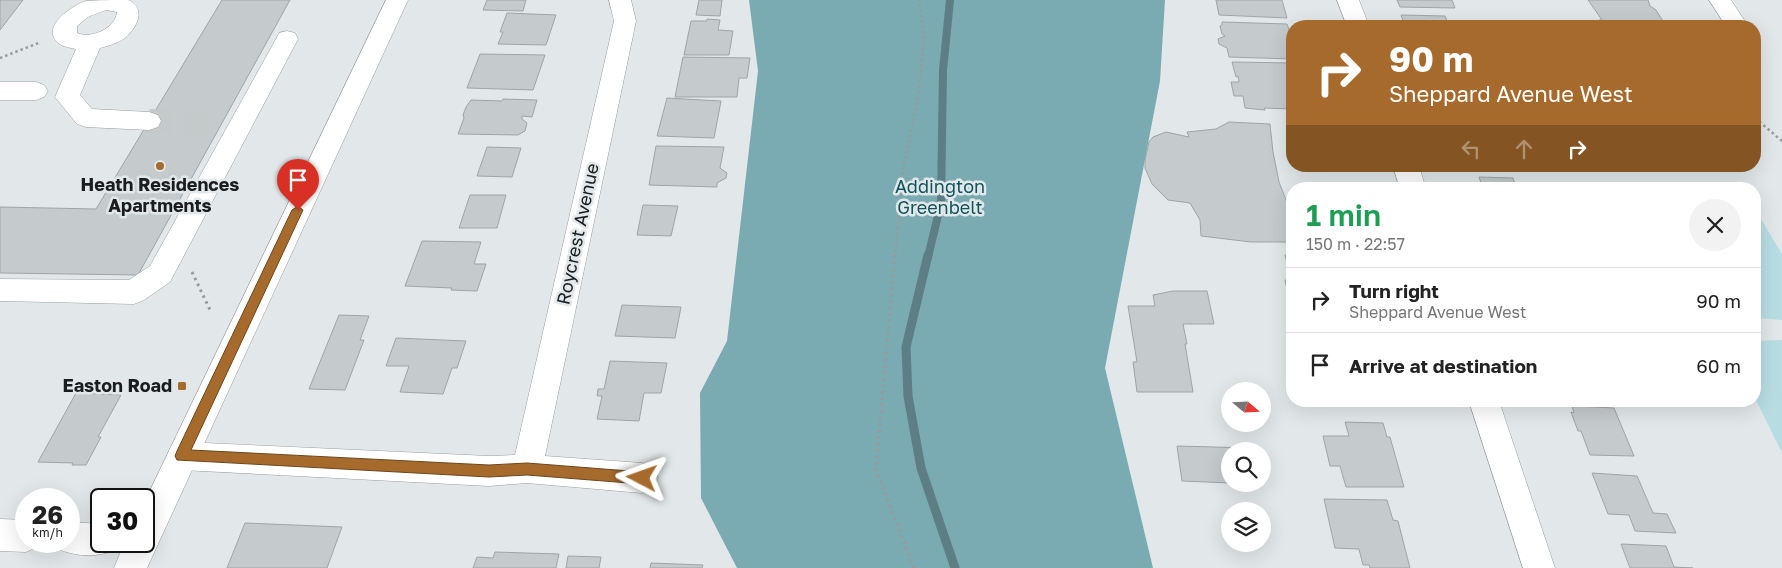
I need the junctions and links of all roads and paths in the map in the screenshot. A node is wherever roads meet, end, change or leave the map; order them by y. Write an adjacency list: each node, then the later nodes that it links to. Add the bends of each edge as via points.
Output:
1 (397, 0): 21 (street)
2 (620, 0): 22 (street, Roycrest Avenue, via 625,21)
3 (919, 0): 29 (path, via 924,37 918,98 903,170 876,469)
4 (1348, 0): 6 (street)
5 (1720, 0): 7 (street)
6 (1356, 20)
7 (1733, 20)
8 (65, 33): 10 (street, via 74,41); 10 (street, via 69,21 90,7 116,3 128,10 121,29); 11 (path)
9 (287, 38): 17 (street, via 230,126)
10 (92, 42): 14 (street, via 67,97 86,118)
11 (0, 58)
12 (0, 91): 13 (street)
13 (36, 91)
14 (149, 121)
15 (1761, 123): 16 (path)
16 (1782, 141)
17 (178, 242): 18 (street, via 160,274 134,292); 19 (path)
18 (0, 290)
19 (211, 312)
20 (1486, 407): 30 (street)
21 (182, 456): 22 (street, via 489,471); 24 (street)
22 (527, 469): 23 (street)
23 (642, 478)
24 (155, 514)
25 (0, 535): 26 (street)
26 (15, 536)
27 (137, 553): 28 (street)
28 (130, 568)
29 (914, 568)
30 (1539, 568)

